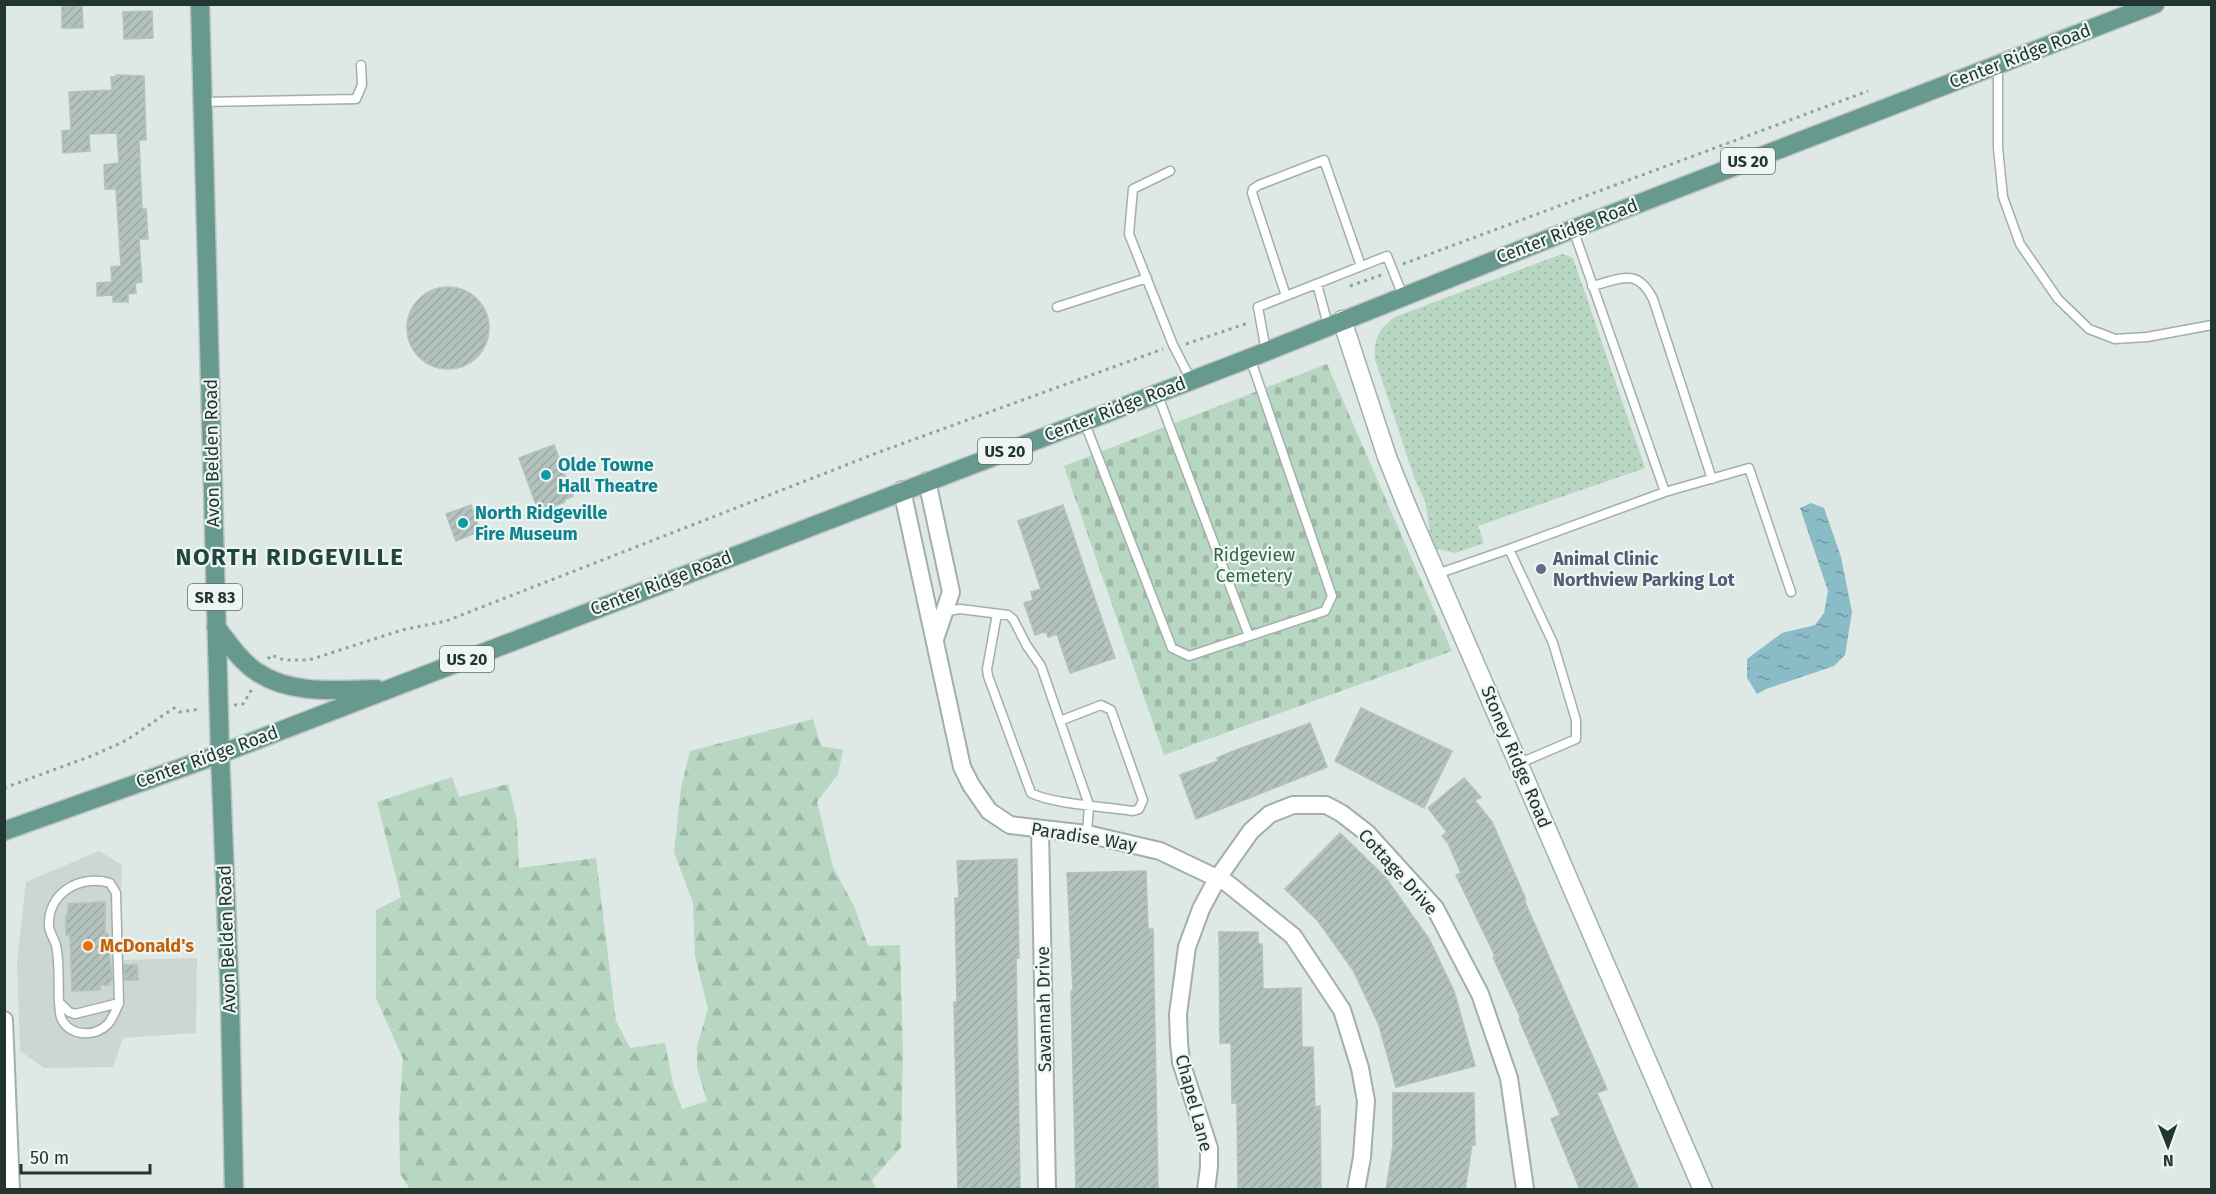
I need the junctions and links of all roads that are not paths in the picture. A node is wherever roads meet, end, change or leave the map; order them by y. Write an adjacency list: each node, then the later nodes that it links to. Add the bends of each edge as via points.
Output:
1 (200, 4): 6 (main road, Avon Belden Road / SR 83)
2 (2155, 4): 3 (main road, Center Ridge Road / US 20)
3 (2119, 11): 5 (main road, Center Ridge Road / US 20)
4 (361, 65): 6 (lane, via 362,85 356,99)
5 (1998, 65): 8 (main road, Center Ridge Road / US 20); 17 (lane, via 1998,148 2003,197 2020,244 2058,299 2089,329 2115,339)
6 (202, 102): 31 (main road, Avon Belden Road / SR 83)
7 (1170, 171): 10 (lane, via 1133,189 1129,234)
8 (1572, 229): 12 (lane); 14 (main road, Center Ridge Road / US 20)
9 (1361, 266): 11 (lane); 13 (lane, via 1324,160 1259,185 1252,193); 14 (lane, via 1388,256)
10 (1147, 278): 15 (lane); 19 (lane)
11 (1317, 284): 13 (lane); 16 (lane)
12 (1592, 286): 22 (lane, via 1627,277 1646,285); 25 (lane)
13 (1286, 296): 18 (lane, via 1258,307)
14 (1403, 296): 16 (main road, Center Ridge Road / US 20)
15 (1057, 308)
16 (1335, 322): 18 (main road, Center Ridge Road / US 20); 27 (street, Stoney Ridge Road)
17 (2211, 325)
18 (1258, 355): 19 (main road, Center Ridge Road / US 20); 32 (lane, via 1332,596 1325,611)
19 (1191, 380): 20 (main road, Center Ridge Road / US 20)
20 (1157, 393): 21 (main road, Center Ridge Road / US 20); 32 (lane)
21 (1084, 421): 23 (main road, Center Ridge Road / US 20); 32 (lane, via 1172,648 1189,656)
22 (1712, 479): 25 (lane); 28 (lane, via 1749,468)
23 (927, 481): 24 (main road, Center Ridge Road / US 20); 29 (street, via 951,592)
24 (902, 490): 29 (street, Paradise Way); 33 (main road, Center Ridge Road / US 20)
25 (1665, 492): 26 (lane)
26 (1509, 549): 27 (lane); 36 (lane, via 1553,643 1576,720 1576,738)
27 (1437, 574): 36 (street, Stoney Ridge Road)
28 (1791, 592)
29 (937, 614): 30 (lane, via 960,609); 38 (street, Paradise Way, via 935,640 962,767 988,811 1010,825)
30 (997, 614): 34 (lane, via 1013,620 1037,659); 37 (lane, via 988,676 1028,788 1037,796)
31 (216, 627): 33 (main road, via 260,674 296,687); 35 (main road, Avon Belden Road / SR 83)
32 (1249, 636)
33 (389, 689): 35 (main road, Center Ridge Road / US 20)
34 (1060, 721): 37 (lane); 37 (lane, via 1101,705 1111,710 1143,800 1133,811)
35 (220, 754): 39 (main road, Center Ridge Road / US 20); 48 (main road, Avon Belden Road / SR 83)
36 (1518, 764): 52 (street, Stoney Ridge Road)
37 (1089, 805): 40 (lane)
38 (1040, 829): 40 (street, Paradise Way); 49 (street, Savannah Drive)
39 (4, 831)
40 (1087, 834): 41 (street, Paradise Way, via 1160,850)
41 (1217, 879): 46 (street, Cottage Drive, via 1251,831 1270,814 1293,805 1326,806 1367,833 1435,908 1480,994 1509,1078); 50 (street, Chapel Lane, via 1187,946 1178,1014 1181,1062 1209,1148); 51 (street, Paradise Way, via 1293,936 1342,1010 1366,1101)
42 (59, 1002): 43 (lane, via 75,1014); 43 (lane, via 61,1018 73,1031 81,1033 102,1029); 43 (lane, via 56,945 49,928 51,914 58,896 66,889 96,880 110,883 116,893)
43 (119, 1003)
44 (4, 1020): 45 (street)
45 (5, 1066): 47 (street)
46 (1526, 1189)
47 (11, 1190)
48 (234, 1190)
49 (1047, 1190)
50 (1206, 1190)
51 (1356, 1190)
52 (1703, 1190)

